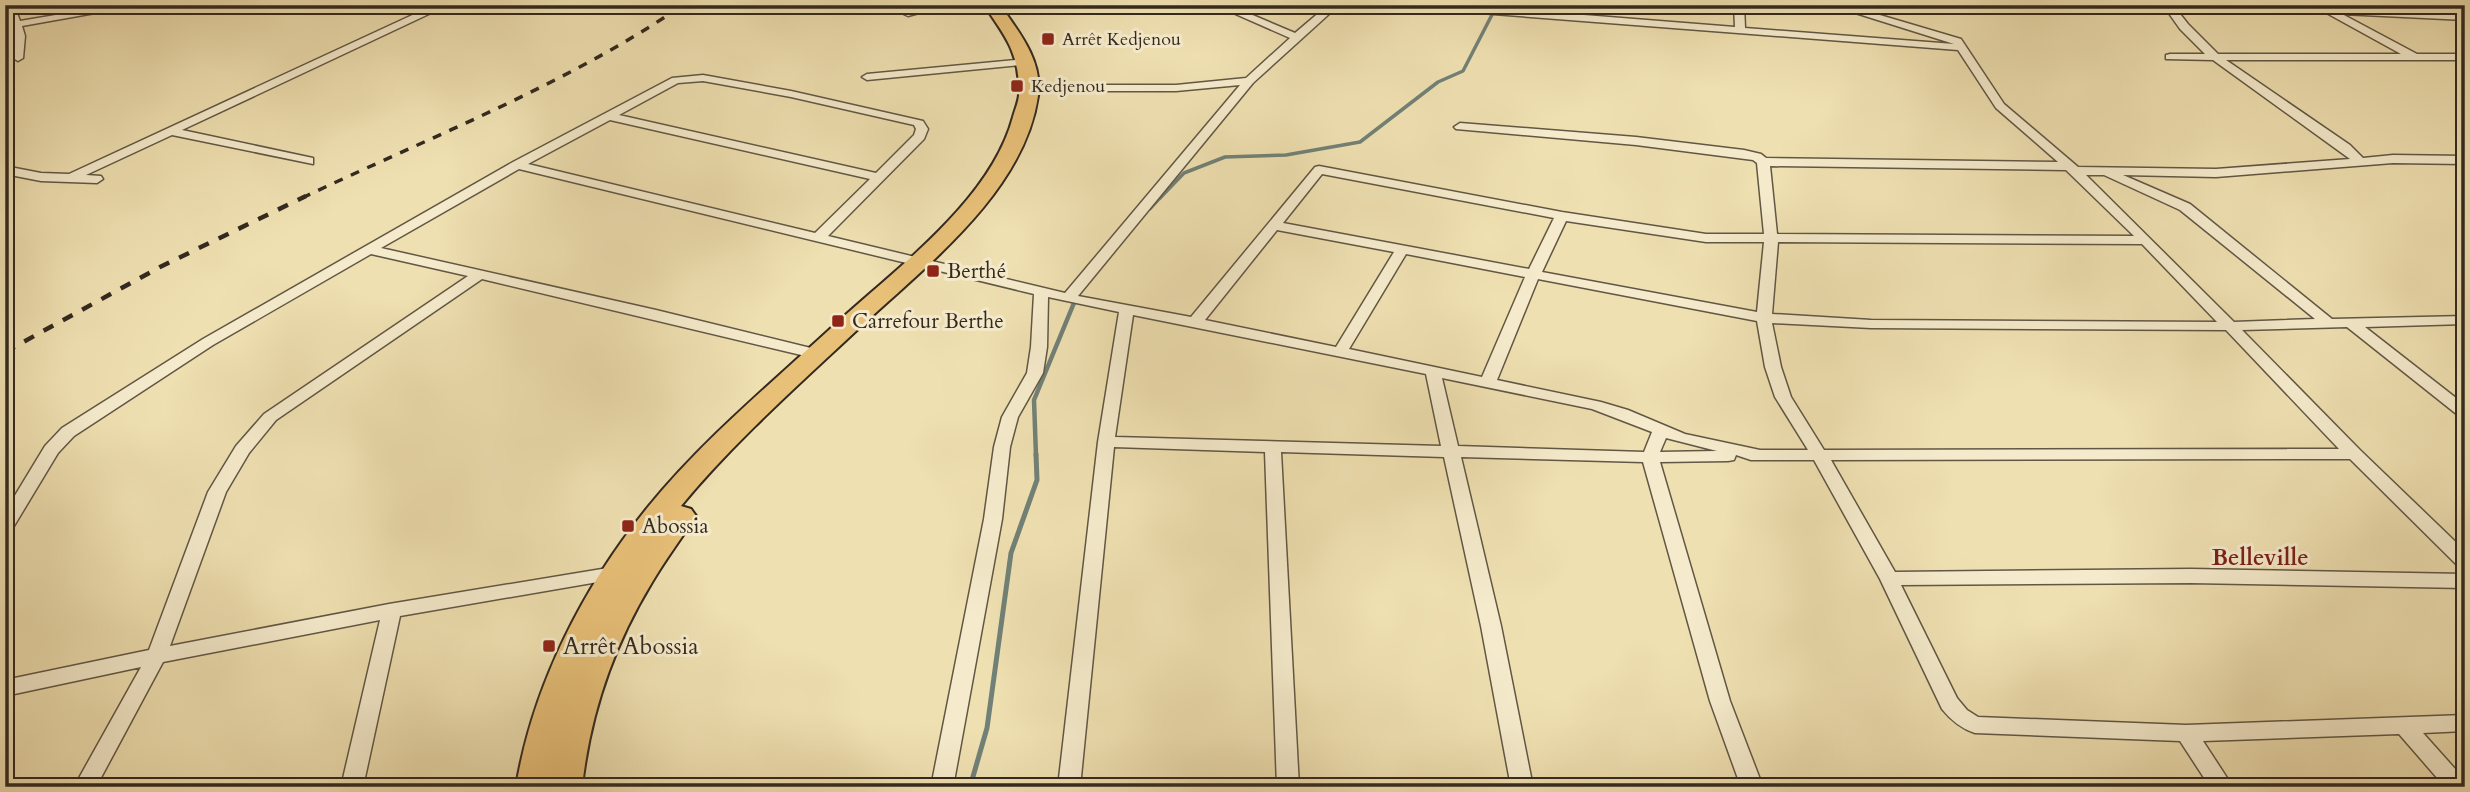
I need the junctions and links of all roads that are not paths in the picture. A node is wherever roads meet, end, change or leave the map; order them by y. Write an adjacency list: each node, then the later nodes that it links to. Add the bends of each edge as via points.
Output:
1 (9, 5): 20 (street)
2 (135, 5): 20 (street)
3 (145, 5): 4 (street, via 160,9)
4 (190, 5)
5 (443, 5): 35 (street)
6 (510, 5): 18 (street)
7 (889, 5): 8 (street, via 908,13)
8 (943, 5)
9 (992, 5): 29 (main road, via 1014,32)
10 (1004, 5): 32 (main road, via 1032,41)
11 (1220, 5): 22 (street)
12 (1334, 5): 22 (street)
13 (1415, 5): 21 (street)
14 (1740, 5): 21 (street)
15 (1835, 5): 23 (street, via 1948,37)
16 (2168, 5): 25 (street)
17 (2321, 8): 19 (street); 26 (street)
18 (543, 10)
19 (2465, 17)
20 (17, 24): 28 (street)
21 (1741, 32): 23 (street)
22 (1296, 37): 31 (street)
23 (1962, 47): 41 (street, via 2000,106)
24 (2170, 57): 25 (street)
25 (2214, 57): 26 (street); 39 (street)
26 (2415, 57): 27 (street)
27 (2465, 57)
28 (18, 58)
29 (1026, 62): 30 (street); 56 (main road, via 1029,103 1022,128 996,176)
30 (867, 76)
31 (1249, 81): 32 (street, via 1176,88); 60 (street)
32 (1042, 88): 56 (main road, via 1038,128 1014,178 990,210)
33 (609, 116): 40 (street); 46 (street); 46 (street, via 676,80 694,78 919,123 920,136)
34 (1460, 127): 38 (street, via 1636,141 1757,157)
35 (173, 132): 37 (street); 45 (street)
36 (2465, 160): 39 (street)
37 (309, 161)
38 (1763, 162): 41 (street); 52 (street)
39 (2360, 162): 44 (street, via 2217,173)
40 (517, 165): 51 (street); 54 (street)
41 (2072, 169): 43 (street); 53 (street)
42 (5, 170): 45 (street, via 41,177)
43 (2103, 171): 44 (street); 48 (street)
44 (2159, 171): 48 (street)
45 (74, 176): 47 (street)
46 (879, 177): 51 (street)
47 (97, 179)
48 (2185, 207): 66 (street)
49 (1562, 216): 50 (street, via 1319,170); 52 (street, via 1706,238); 58 (street)
50 (1273, 225): 55 (street); 64 (street)
51 (818, 238): 56 (street)
52 (1771, 240): 53 (street); 62 (street)
53 (2146, 240): 67 (street)
54 (370, 250): 57 (street); 81 (street, via 208,342 68,432 51,450)
55 (1402, 250): 58 (street); 68 (street)
56 (924, 264): 59 (street); 69 (main road); 95 (main road, via 744,441 663,539 619,609 590,677 575,723)
57 (480, 275): 69 (street); 87 (street, via 270,417 242,450 217,492)
58 (1533, 275): 62 (street); 71 (street)
59 (1041, 292): 60 (street); 96 (street, via 1035,373 1010,417 1002,447 993,520)
60 (1068, 298): 61 (street)
61 (1127, 309): 64 (street); 74 (street)
62 (1764, 318): 67 (street, via 1871,324); 79 (street, via 1783,397)
63 (2465, 320): 65 (street)
64 (1195, 322): 68 (street)
65 (2349, 322): 66 (street); 72 (street)
66 (2328, 323): 67 (street)
67 (2231, 326): 77 (street)
68 (1340, 352): 70 (street)
69 (818, 354): 83 (main road, via 680,488)
70 (1433, 373): 71 (street); 76 (street)
71 (1487, 384): 73 (street, via 1595,405)
72 (2465, 414)
73 (1661, 429): 78 (street, via 1681,438); 80 (street)
74 (1106, 442): 75 (street); 97 (street)
75 (1273, 448): 76 (street); 98 (street)
76 (1449, 451): 80 (street); 99 (street, via 1491,626)
77 (2354, 454): 79 (street); 82 (street)
78 (1760, 455): 79 (street); 80 (street)
79 (1819, 455): 84 (street)
80 (1650, 457): 100 (street, via 1720,701)
81 (5, 527)
82 (2465, 562)
83 (620, 572): 86 (street); 94 (main road, via 596,610 563,681 545,729)
84 (1889, 579): 85 (street, via 2191,576); 91 (street, via 1949,703 1975,725)
85 (2465, 581)
86 (392, 611): 87 (street); 93 (street)
87 (157, 655): 88 (street); 92 (street)
88 (5, 688)
89 (2465, 723): 90 (street)
90 (2404, 726): 91 (street); 102 (street)
91 (2186, 733): 101 (street)
92 (85, 787)
93 (352, 787)
94 (534, 787)
95 (564, 787)
96 (942, 787)
97 (1069, 787)
98 (1288, 787)
99 (1522, 787)
100 (1752, 787)
101 (2222, 787)
102 (2458, 787)

